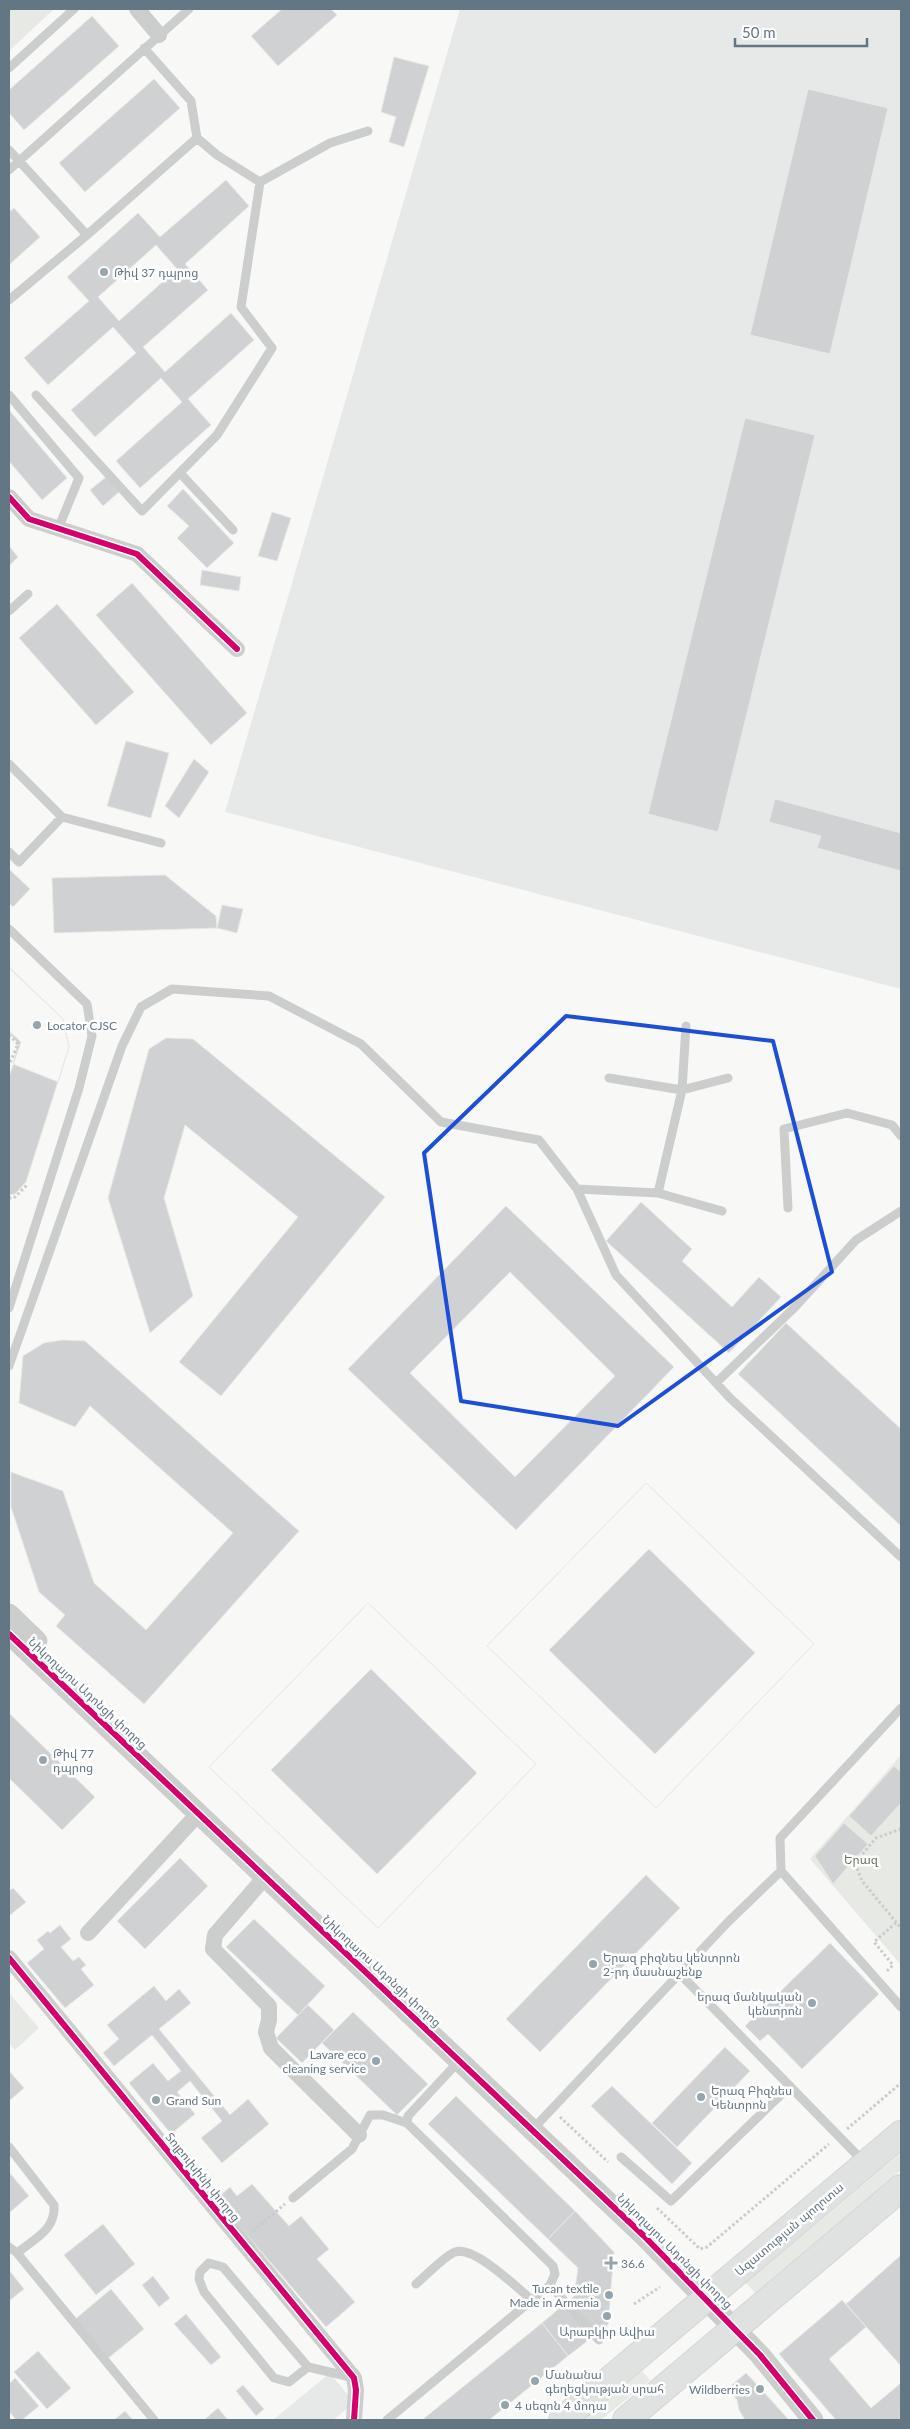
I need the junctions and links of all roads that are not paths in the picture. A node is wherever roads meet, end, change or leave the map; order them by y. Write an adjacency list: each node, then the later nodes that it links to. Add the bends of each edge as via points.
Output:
1 (74, 9): 6 (lane)
2 (137, 9): 4 (street)
3 (190, 9): 4 (lane)
4 (159, 35): 5 (lane)
5 (144, 48): 8 (lane, via 191,101); 10 (lane)
6 (9, 68)
7 (368, 131): 12 (lane, via 330,143)
8 (198, 138): 12 (lane, via 217,156); 13 (lane)
9 (9, 150): 10 (lane)
10 (19, 161): 11 (lane); 13 (lane)
11 (9, 170)
12 (260, 182): 17 (lane, via 240,307 272,348 218,435)
13 (87, 235): 14 (lane)
14 (9, 300)
15 (9, 395): 19 (lane, via 78,478)
16 (36, 395): 17 (lane, via 142,511)
17 (180, 473): 20 (lane)
18 (9, 497): 19 (street, via 29,519)
19 (58, 529): 23 (street, via 137,554)
20 (233, 530)
21 (28, 594): 22 (lane)
22 (9, 610)
23 (237, 649)
24 (9, 764): 25 (lane)
25 (62, 817): 26 (lane); 27 (lane, via 19,862)
26 (161, 844)
27 (9, 852)
28 (9, 929): 39 (lane, via 87,1004 92,1036 79,1088)
29 (686, 1026): 32 (lane)
30 (609, 1078): 32 (lane)
31 (728, 1078): 32 (lane)
32 (682, 1090): 35 (lane)
33 (901, 1136): 36 (lane, via 892,1125 847,1113 784,1129)
34 (577, 1189): 35 (lane); 40 (lane, via 539,1140 441,1122 361,1044 268,996 172,989 141,1007 122,1046); 41 (lane, via 616,1275)
35 (658, 1193): 37 (lane)
36 (788, 1208)
37 (722, 1211)
38 (901, 1211): 41 (lane, via 856,1240 795,1307)
39 (9, 1308)
40 (9, 1366)
41 (716, 1383): 42 (lane)
42 (901, 1557)
43 (9, 1614): 56 (street, Նիկողայոս Ադոնցի փողոց)
44 (9, 1634): 46 (street, Նիկողայոս Ադոնցի փողոց)
45 (901, 1708): 47 (lane, via 780,1838)
46 (199, 1813): 48 (street, Նիկողայոս Ադոնցի փողոց); 49 (street)
47 (781, 1871): 51 (lane); 52 (lane)
48 (266, 1876): 53 (street, Նիկողայոս Ադոնցի փողոց); 58 (street, via 215,1935 213,1949 269,2006 266,2032 271,2048)
49 (88, 1933)
50 (9, 1958): 73 (street, Տոլբուխինի փողոց)
51 (680, 1974): 54 (lane); 56 (lane)
52 (901, 2007)
53 (460, 2060): 55 (lane, via 408,2116); 56 (street, Նիկողայոս Ադոնցի փողոց)
54 (790, 2086): 60 (lane, via 671,2201); 61 (lane)
55 (407, 2123): 58 (lane, via 376,2113 370,2115); 67 (lane, via 553,2266 555,2274)
56 (538, 2124): 68 (street, Նիկողայոս Ադոնցի փողոց, via 688,2260)
57 (901, 2134): 61 (main road, Ազատության պողոտա)
58 (359, 2135): 63 (lane, via 352,2149)
59 (9, 2147): 65 (lane, via 54,2206 55,2217 48,2228)
60 (621, 2157)
61 (866, 2164): 68 (main road, Ազատության պողոտա)
62 (901, 2188): 70 (main road)
63 (293, 2198)
64 (9, 2247): 65 (lane)
65 (17, 2253): 74 (lane)
66 (416, 2284): 69 (lane, via 455,2252 468,2251)
67 (550, 2285): 69 (lane); 71 (lane)
68 (711, 2294): 70 (street, Նիկողայոս Ադոնցի փողոց); 77 (main road, Ազատության պողոտա)
69 (532, 2300): 76 (lane)
70 (739, 2326): 78 (main road); 79 (street, Նիկողայոս Ադոնցի փողոց)
71 (599, 2340)
72 (308, 2368): 72 (lane, via 289,2382 274,2378 204,2292 199,2279 204,2266 209,2263 223,2267); 73 (lane)
73 (354, 2378): 75 (street)
74 (154, 2420)
75 (354, 2420)
76 (387, 2420)
77 (562, 2420)
78 (626, 2420)
79 (813, 2420)

